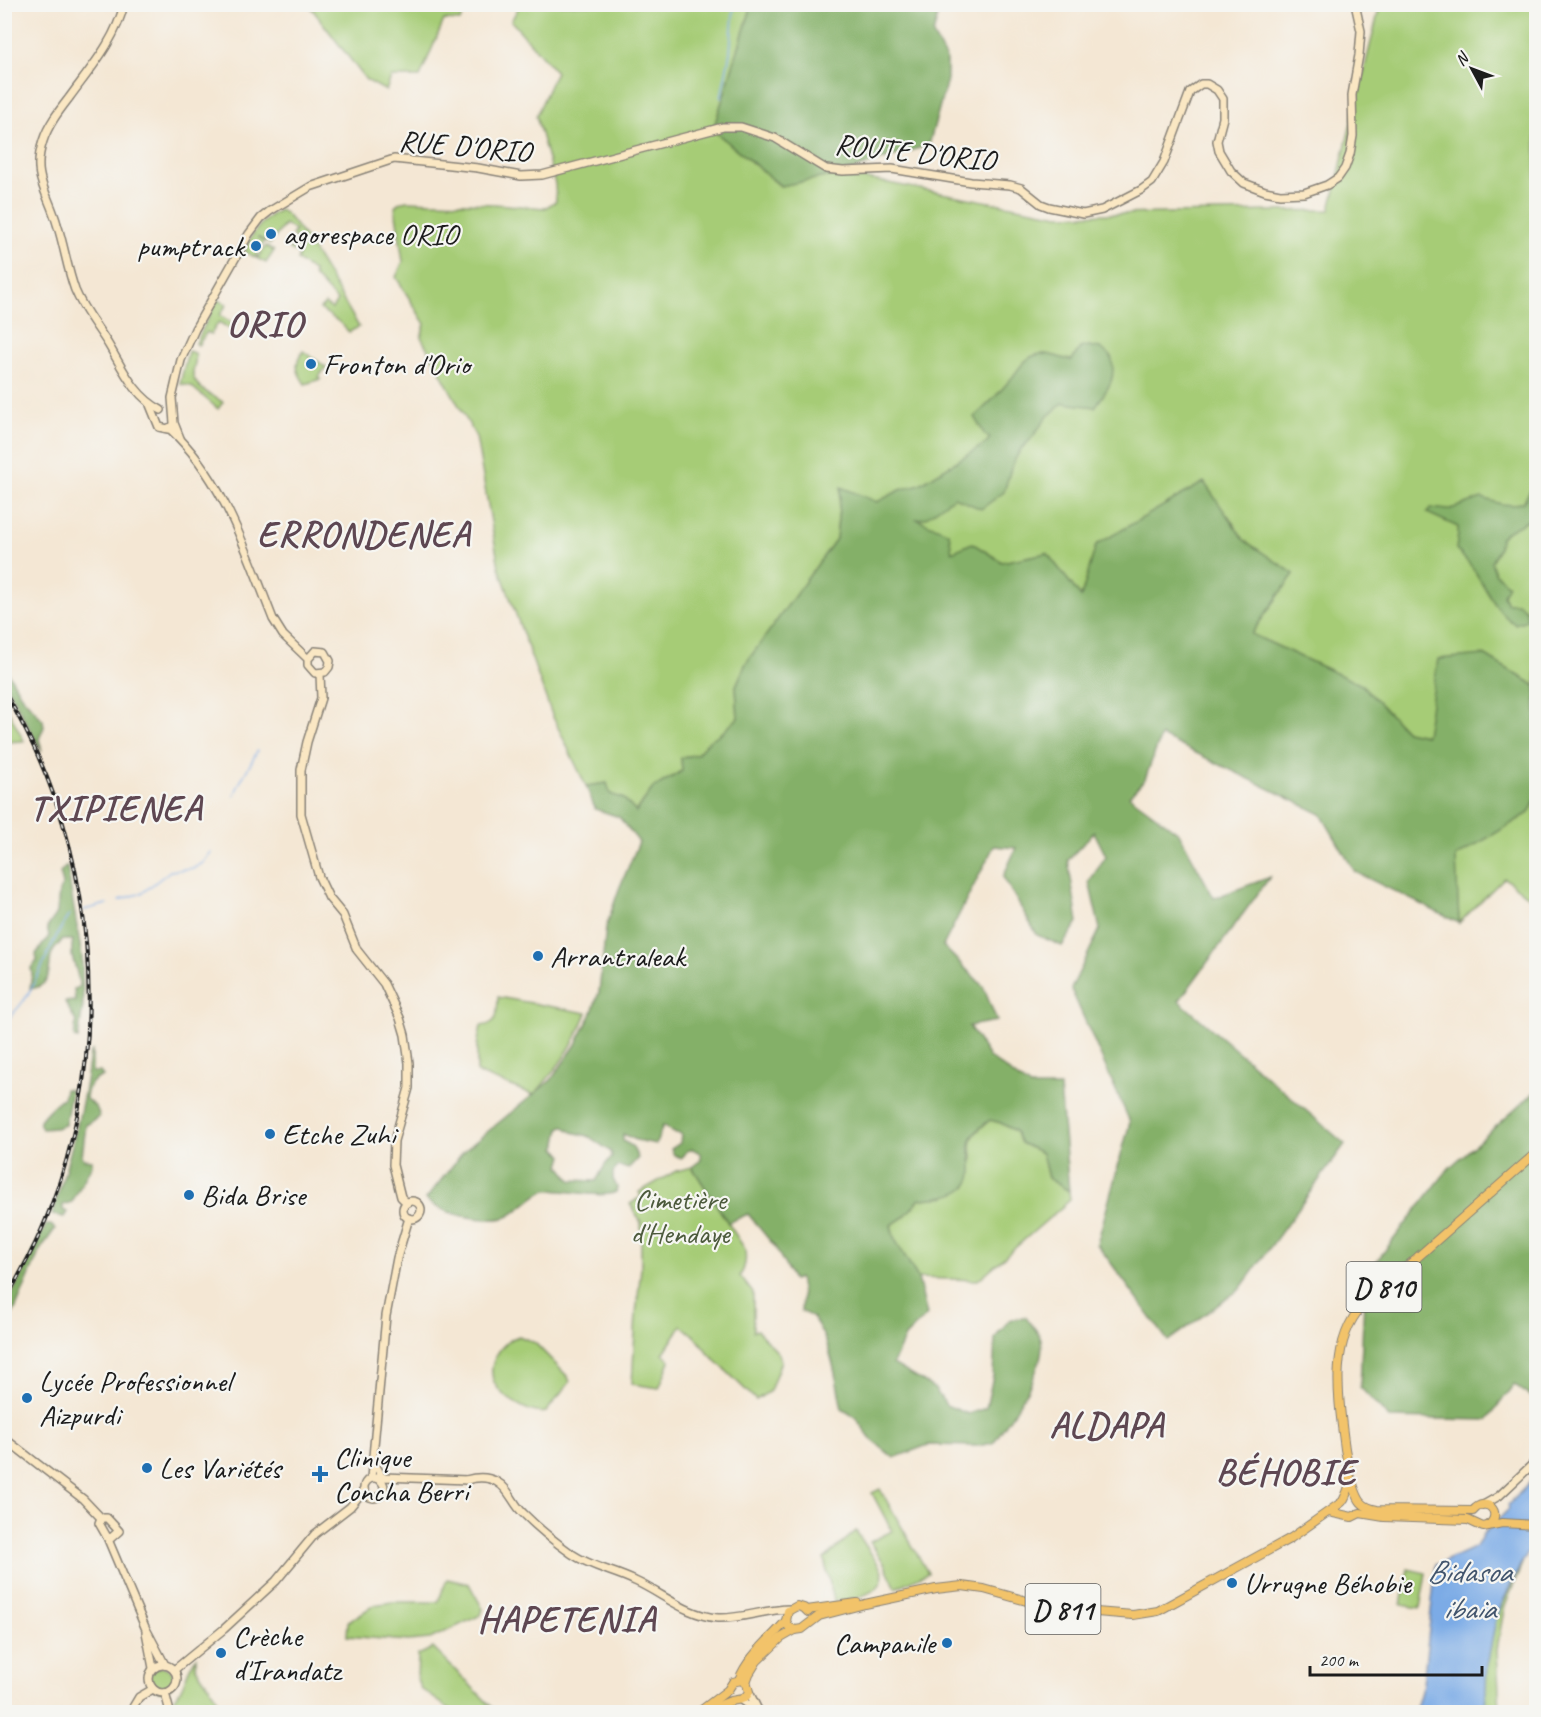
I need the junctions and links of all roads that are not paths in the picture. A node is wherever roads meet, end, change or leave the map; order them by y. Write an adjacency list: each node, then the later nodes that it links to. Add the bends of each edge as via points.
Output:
1 (124, 4): 5 (street, via 113,36 53,119 38,165 75,289 128,380)
2 (1356, 4): 3 (street, ROUTE D'ORIO, via 1361,31 1352,95 1350,154 1338,178 1304,193 1266,191 1244,183 1231,171 1217,141 1223,99 1218,90 1207,84 1190,92 1164,162 1152,182 1111,206 1083,214 1041,204 1010,185 892,169 826,168 775,138)
3 (730, 127): 4 (street, RUE D'ORIO, via 542,175 521,177 394,159 310,187 282,202 255,225 188,342)
4 (172, 398): 6 (street, RUE D'ORIO); 7 (street, RUE D'ORIO)
5 (150, 405): 6 (street); 8 (street)
6 (163, 410): 7 (street); 8 (street)
7 (173, 413): 9 (street)
8 (156, 418): 9 (street, via 159,427)
9 (172, 426): 10 (street, via 213,481 230,512 273,619 283,635)
10 (308, 659): 11 (street, via 310,670); 11 (street, via 320,650 328,656 329,667)
11 (320, 674): 13 (street, via 321,698 301,770 301,814 319,877 343,915 357,950 384,984 405,1035 408,1088 394,1142 393,1165 401,1197)
12 (1536, 1153): 17 (main road, D 810, via 1362,1306 1350,1322 1340,1352 1339,1374)
13 (407, 1203): 14 (street, via 404,1211); 14 (street, via 415,1201 421,1208 419,1216)
14 (409, 1218): 18 (street, via 396,1258 387,1308 372,1460 380,1473)
15 (4, 1438): 31 (street, via 83,1498)
16 (1536, 1461): 22 (street)
17 (1349, 1473): 23 (main road, D 810); 24 (main road, D 810)
18 (376, 1478): 19 (street); 20 (street); 21 (street, via 364,1484)
19 (397, 1479): 20 (street); 40 (street, via 466,1480 497,1486 533,1522 575,1555 641,1583 686,1608 717,1618)
20 (384, 1487): 21 (street, via 380,1496)
21 (367, 1493): 47 (street, via 322,1528 276,1581)
22 (1500, 1496): 25 (street); 28 (street)
23 (1343, 1501): 24 (main road, via 1350,1497); 27 (main road, D 811); 30 (main road, via 1341,1508)
24 (1360, 1502): 26 (main road, via 1377,1510); 29 (main road)
25 (1485, 1504): 26 (main road); 28 (main road)
26 (1473, 1511): 32 (main road)
27 (1329, 1512): 30 (main road); 37 (main road, D 811, via 1291,1538 1165,1609 1145,1614 1055,1608 962,1586)
28 (1494, 1512): 33 (main road); 35 (main road, via 1493,1520)
29 (1360, 1513): 30 (main road); 32 (main road)
30 (1346, 1516)
31 (101, 1518): 36 (street, via 99,1523); 36 (street, via 119,1531)
32 (1473, 1521): 35 (main road)
33 (1502, 1523): 34 (main road); 35 (main road)
34 (1536, 1525)
35 (1486, 1526)
36 (109, 1537): 43 (street)
37 (865, 1604): 39 (main road, D 811); 42 (main road, D 811, via 819,1616)
38 (790, 1609): 39 (main road, via 797,1606); 40 (street); 41 (main road)
39 (807, 1610): 42 (main road)
40 (774, 1611): 41 (street)
41 (786, 1619): 44 (main road); 48 (main road, via 744,1669)
42 (809, 1623): 44 (main road)
43 (145, 1627): 45 (street); 46 (street)
44 (795, 1630): 48 (main road, via 757,1661)
45 (165, 1665): 46 (street); 47 (street)
46 (153, 1668): 49 (street, via 148,1679)
47 (174, 1670): 52 (street, via 176,1685)
48 (742, 1681): 50 (main road, via 733,1682); 51 (main road)
49 (153, 1689): 52 (street); 55 (street, via 139,1697)
50 (728, 1690): 53 (main road); 57 (main road)
51 (749, 1692): 53 (main road, via 746,1698); 54 (street)
52 (165, 1693): 56 (street)
53 (738, 1700): 54 (street); 58 (main road)
54 (759, 1712)
55 (130, 1713)
56 (170, 1713)
57 (699, 1713)
58 (710, 1713)

